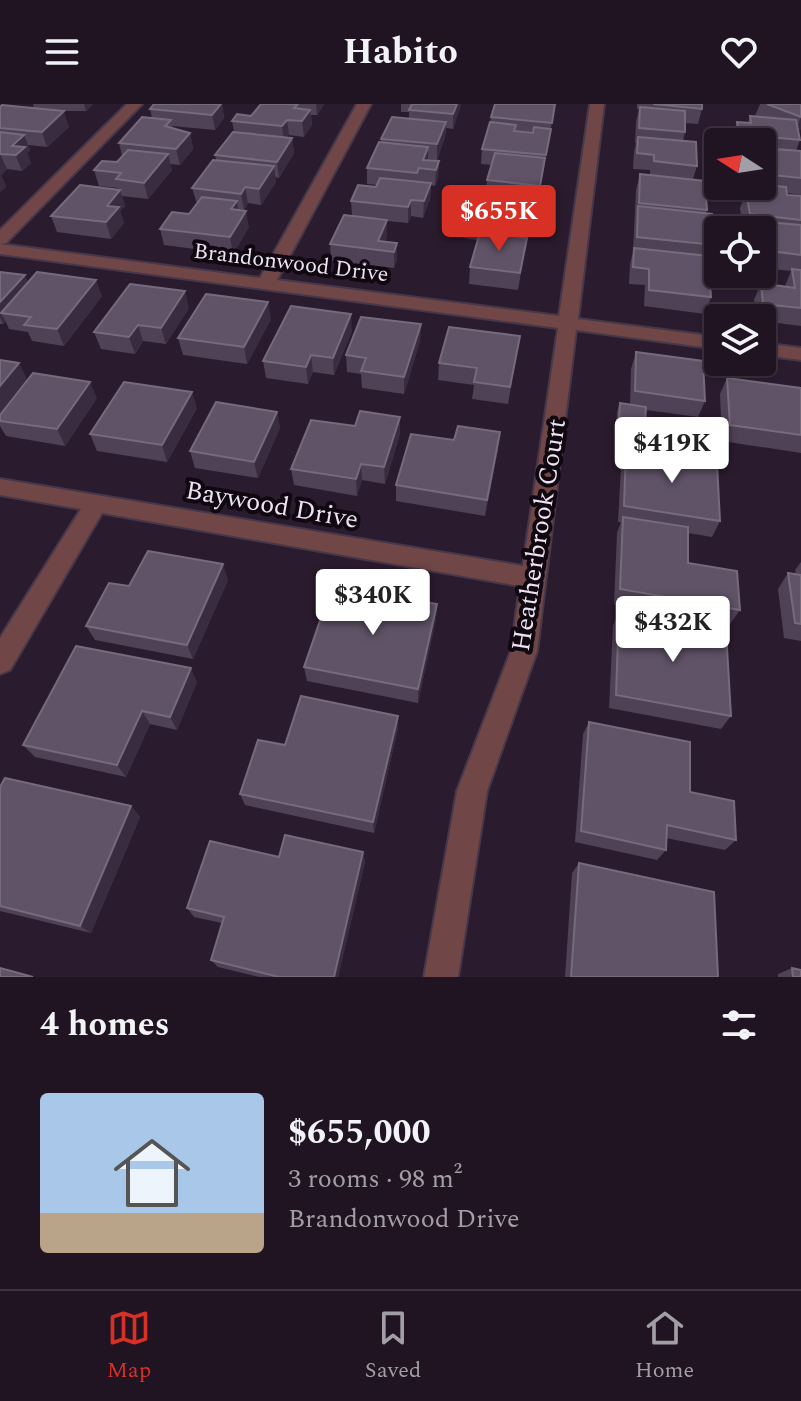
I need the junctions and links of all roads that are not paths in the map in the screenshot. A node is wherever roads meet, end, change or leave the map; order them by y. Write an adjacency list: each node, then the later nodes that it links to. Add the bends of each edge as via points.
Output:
1 (135, 104): 4 (street)
2 (364, 104): 6 (street)
3 (597, 104): 7 (street, Heatherbrook Court)
4 (0, 239)
5 (0, 249): 6 (street, Brandonwood Drive)
6 (265, 285): 7 (street, Brandonwood Drive)
7 (569, 323): 8 (street, Brandonwood Drive); 13 (street, Heatherbrook Court)
8 (704, 341)
9 (776, 351): 10 (street)
10 (801, 354)
11 (0, 487): 12 (street, Baywood Drive)
12 (96, 504): 13 (street, Baywood Drive); 14 (street)
13 (535, 578): 15 (street, Heatherbrook Court, via 524,651 472,791)
14 (0, 662)
15 (441, 977)

